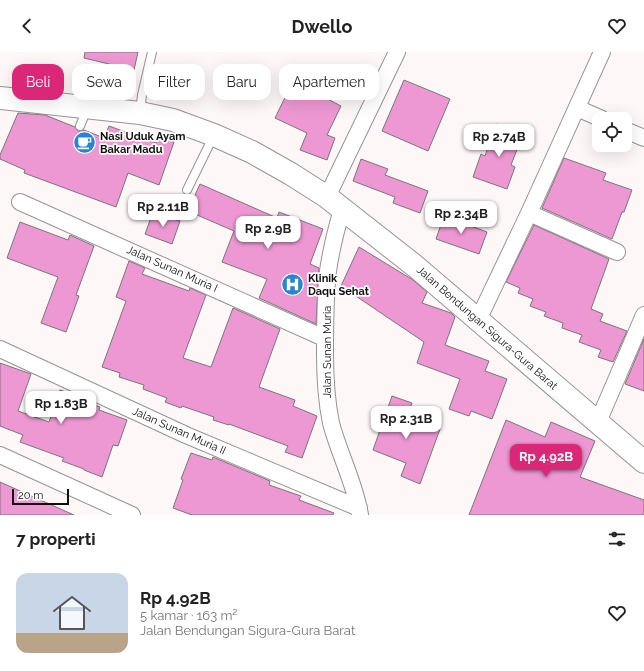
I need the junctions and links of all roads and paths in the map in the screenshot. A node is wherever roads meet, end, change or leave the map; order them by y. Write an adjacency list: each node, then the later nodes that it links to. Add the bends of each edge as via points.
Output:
1 (152, 52): 6 (lane)
2 (396, 52): 13 (street, Jalan Sunan Muria)
3 (602, 52): 5 (street)
4 (0, 98): 6 (main road, Jalan Bendungan Sigura-Gura Barat, via 84,116)
5 (577, 108): 7 (street); 14 (street)
6 (140, 113): 9 (main road, Jalan Bendungan Sigura-Gura Barat, via 173,120)
7 (592, 115)
8 (632, 133): 10 (street)
9 (214, 135): 11 (lane); 13 (main road, Jalan Bendungan Sigura-Gura Barat, via 259,156)
10 (644, 138)
11 (187, 190)
12 (20, 202): 18 (street, Jalan Sunan Muria I)
13 (335, 203): 17 (main road, Jalan Bendungan Sigura-Gura Barat); 18 (street, Jalan Sunan Muria)
14 (529, 213): 15 (street); 17 (street)
15 (617, 252)
16 (644, 315): 20 (street)
17 (478, 320): 20 (main road, Jalan Bendungan Sigura-Gura Barat)
18 (324, 338): 23 (street, Jalan Sunan Muria, via 327,403)
19 (0, 349): 23 (street, Jalan Sunan Muria II, via 186,435)
20 (598, 422): 22 (main road, Jalan Bendungan Sigura-Gura Barat)
21 (0, 455): 24 (street)
22 (643, 457)
23 (360, 511)
24 (132, 515)

